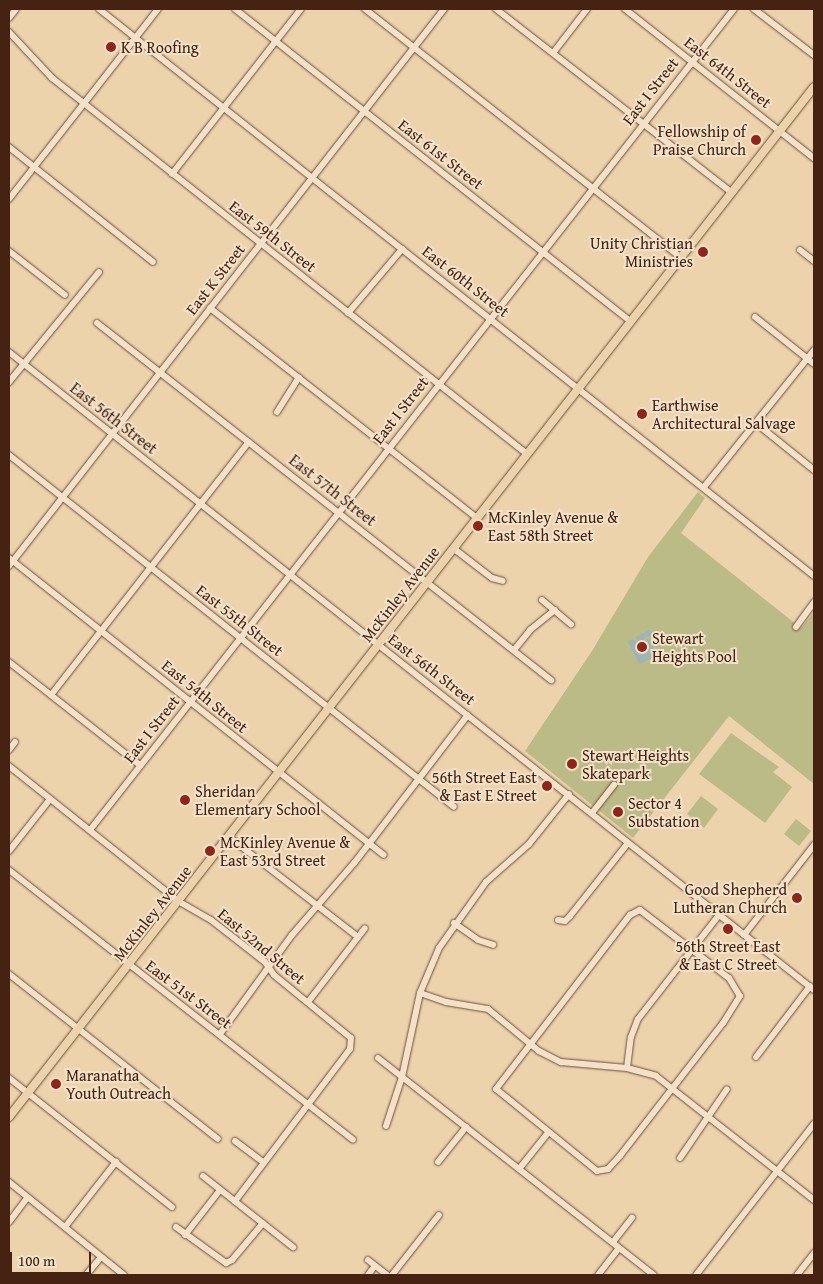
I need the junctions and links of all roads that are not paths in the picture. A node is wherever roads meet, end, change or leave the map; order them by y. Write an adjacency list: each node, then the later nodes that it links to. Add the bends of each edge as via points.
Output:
1 (16, 9): 13 (street)
2 (100, 9): 15 (street, East 60th Street)
3 (158, 9): 15 (street)
4 (235, 9): 16 (street, East 61st Street)
5 (301, 9): 16 (street)
6 (365, 9): 17 (street)
7 (444, 9): 17 (street, East K Street)
8 (496, 9): 18 (street)
9 (587, 9): 18 (street)
10 (625, 9): 20 (street, East 64th Street)
11 (734, 9): 20 (street, East I Street)
12 (754, 9): 19 (street)
13 (9, 18)
14 (9, 32): 22 (street, East 59th Street, via 39,67)
15 (136, 38): 22 (street); 23 (street, East 60th Street)
16 (276, 41): 23 (street); 24 (street, East 61st Street)
17 (413, 47): 24 (street, East K Street); 32 (street)
18 (553, 53): 25 (street)
19 (814, 55)
20 (691, 61): 25 (street, East I Street); 26 (street, East 64th Street)
21 (814, 87): 26 (main road, McKinley Avenue)
22 (84, 103): 29 (street); 30 (street, East 59th Street)
23 (224, 107): 30 (street); 31 (street, East 60th Street)
24 (364, 111): 31 (street, East K Street); 39 (street, East 61st Street)
25 (642, 123): 32 (street, East I Street); 33 (street)
26 (780, 130): 28 (street, East 64th Street); 33 (main road, McKinley Avenue)
27 (9, 147): 29 (street)
28 (814, 158)
29 (34, 167): 34 (street); 42 (street)
30 (172, 174): 35 (street, East 59th Street)
31 (312, 177): 35 (street, East K Street); 36 (street, East 60th Street)
32 (591, 187): 39 (street, East I Street); 40 (street)
33 (730, 192): 40 (main road, McKinley Avenue)
34 (9, 199)
35 (261, 243): 45 (street, East K Street); 46 (street, East 59th Street)
36 (402, 249): 46 (street); 47 (street, East 60th Street)
37 (800, 250): 41 (street)
38 (9, 251): 44 (street)
39 (542, 251): 47 (street, East I Street); 49 (street, East 61st Street)
40 (680, 257): 49 (main road, McKinley Avenue)
41 (814, 261)
42 (153, 262)
43 (99, 272): 54 (street)
44 (65, 295)
45 (210, 308): 56 (street, East K Street); 57 (street)
46 (348, 313): 59 (street, East 59th Street)
47 (490, 317): 59 (street, East I Street); 60 (street, East 60th Street)
48 (756, 317): 53 (street)
49 (630, 321): 60 (main road, McKinley Avenue)
50 (97, 323): 56 (street, East 57th Street)
51 (814, 350): 53 (street)
52 (9, 352): 54 (street, East 56th Street)
53 (807, 359): 55 (street); 62 (street)
54 (24, 364): 58 (street); 63 (street, East 56th Street)
55 (814, 364)
56 (160, 372): 63 (street, East K Street); 64 (street, East 57th Street)
57 (299, 378): 61 (street); 65 (street)
58 (9, 382)
59 (438, 384): 65 (street, East I Street); 66 (street, East 59th Street)
60 (579, 388): 66 (main road, McKinley Avenue); 69 (street, East 60th Street)
61 (277, 412)
62 (757, 424): 68 (street); 69 (street)
63 (112, 433): 70 (street, East K Street); 71 (street, East 56th Street)
64 (249, 442): 71 (street); 72 (street, East 57th Street)
65 (388, 448): 72 (street, East I Street); 73 (street)
66 (527, 454): 73 (main road, McKinley Avenue)
67 (9, 455): 70 (street, East 55th Street)
68 (814, 470)
69 (704, 487): 78 (street, East 60th Street)
70 (63, 497): 75 (street, East K Street); 76 (street, East 55th Street)
71 (201, 504): 76 (street); 77 (street, East 56th Street)
72 (338, 512): 77 (street, East I Street); 80 (street, East 57th Street)
73 (477, 518): 74 (main road, McKinley Avenue)
74 (453, 548): 79 (street, via 492,578); 80 (main road, McKinley Avenue)
75 (10, 562): 86 (street, East 54th Street)
76 (151, 567): 86 (street); 87 (street, East 55th Street)
77 (289, 575): 87 (street, East I Street); 88 (street, East 56th Street)
78 (814, 576)
79 (503, 581)
80 (427, 582): 88 (main road, McKinley Avenue); 89 (street, East 57th Street)
81 (542, 600): 83 (street)
82 (814, 602): 85 (street)
83 (555, 610): 84 (street); 89 (street, via 530,630)
84 (571, 624)
85 (796, 627)
86 (101, 631): 92 (street); 93 (street, East 54th Street)
87 (240, 638): 93 (street, East I Street); 94 (street, East 55th Street)
88 (378, 645): 94 (main road, McKinley Avenue); 95 (street, East 56th Street)
89 (514, 650): 91 (street, East 57th Street)
90 (9, 662): 92 (street)
91 (551, 680)
92 (51, 695): 98 (street)
93 (190, 702): 98 (street, East I Street); 100 (street, East 54th Street)
94 (329, 707): 100 (main road, McKinley Avenue); 101 (street, East 55th Street)
95 (468, 715): 101 (street); 103 (street, East 56th Street)
96 (15, 742): 97 (street)
97 (9, 750)
98 (140, 765): 107 (street, East I Street)
99 (9, 766): 104 (street, East 52nd Street)
100 (278, 772): 108 (main road, McKinley Avenue); 109 (street, East 54th Street)
101 (418, 779): 105 (street, East 55th Street); 109 (street)
102 (614, 786): 106 (street)
103 (569, 794): 106 (street, East 56th Street); 119 (street, via 529,844 486,882)
104 (50, 799): 107 (street, East 52nd Street); 112 (street)
105 (454, 807)
106 (592, 813): 110 (street, East 56th Street)
107 (90, 830): 115 (street, East 52nd Street)
108 (229, 837): 115 (main road, McKinley Avenue); 116 (street)
109 (368, 842): 113 (street, East 54th Street); 116 (street)
110 (628, 843): 117 (street, East 56th Street); 118 (street, via 570,916 565,921)
111 (814, 845): 121 (street)
112 (9, 851)
113 (384, 855)
114 (9, 870): 125 (street, East 51st Street)
115 (178, 901): 125 (main road, McKinley Avenue); 126 (street, East 52nd Street, via 211,920)
116 (318, 906): 122 (street); 126 (street)
117 (719, 916): 121 (street, East 56th Street); 124 (street)
118 (558, 920)
119 (454, 923): 123 (street, via 478,940); 129 (street, via 434,958)
120 (365, 928): 122 (street)
121 (744, 935): 128 (street, East 56th Street)
122 (358, 937): 130 (street)
123 (493, 944)
124 (693, 949): 133 (street, via 646,912 635,910); 136 (street, via 635,1025); 140 (street, via 729,978 740,993 732,1011)
125 (128, 965): 131 (main road, McKinley Avenue); 132 (street, East 51st Street)
126 (268, 967): 130 (street, East 52nd Street); 132 (street)
127 (9, 974): 131 (street)
128 (812, 988): 134 (street)
129 (420, 993): 133 (street, via 446,1002 486,1008); 137 (street)
130 (308, 1002): 142 (street, East 52nd Street, via 345,1031 352,1042)
131 (78, 1030): 141 (main road, McKinley Avenue); 149 (street)
132 (220, 1034): 142 (street, East 51st Street)
133 (530, 1043): 136 (street, via 549,1057 568,1064); 148 (street, via 496,1089)
134 (756, 1057)
135 (378, 1058): 137 (street)
136 (626, 1068): 140 (street, via 654,1074)
137 (402, 1077): 146 (street); 147 (street)
138 (9, 1078): 141 (street)
139 (728, 1089): 143 (street)
140 (672, 1090): 143 (street); 148 (street, via 610,1167 602,1171 590,1169)
141 (28, 1093): 144 (main road, McKinley Avenue); 153 (street)
142 (309, 1104): 150 (street, East 51st Street); 155 (street)
143 (706, 1116): 152 (street); 157 (street)
144 (9, 1117)
145 (814, 1124): 157 (street)
146 (386, 1126)
147 (466, 1127): 154 (street); 156 (street)
148 (548, 1134): 156 (street)
149 (218, 1139)
150 (353, 1140)
151 (235, 1141): 155 (street)
152 (680, 1158)
153 (116, 1162): 164 (street); 169 (street)
154 (438, 1162)
155 (264, 1163): 163 (street)
156 (519, 1169): 172 (street)
157 (778, 1171): 162 (street); 186 (street)
158 (203, 1176): 160 (street)
159 (9, 1182): 161 (street)
160 (220, 1190): 163 (street); 171 (street)
161 (28, 1198): 167 (street); 169 (street)
162 (814, 1200)
163 (235, 1201): 168 (street)
164 (172, 1207)
165 (439, 1215): 183 (street)
166 (632, 1218): 172 (street)
167 (9, 1222)
168 (263, 1223): 171 (street, via 227,1263 221,1262); 173 (street)
169 (65, 1227): 176 (street)
170 (176, 1227): 171 (street)
171 (185, 1234)
172 (613, 1242): 174 (street)
173 (293, 1247)
174 (619, 1248): 184 (street); 185 (street)
175 (814, 1253): 187 (street)
176 (101, 1256): 179 (street); 180 (street)
177 (368, 1260): 178 (street)
178 (374, 1267): 181 (street); 182 (street)
179 (86, 1275)
180 (124, 1275)
181 (368, 1275)
182 (388, 1275): 183 (street)
183 (393, 1275)
184 (598, 1275)
185 (654, 1275)
186 (696, 1275)
187 (797, 1275)

